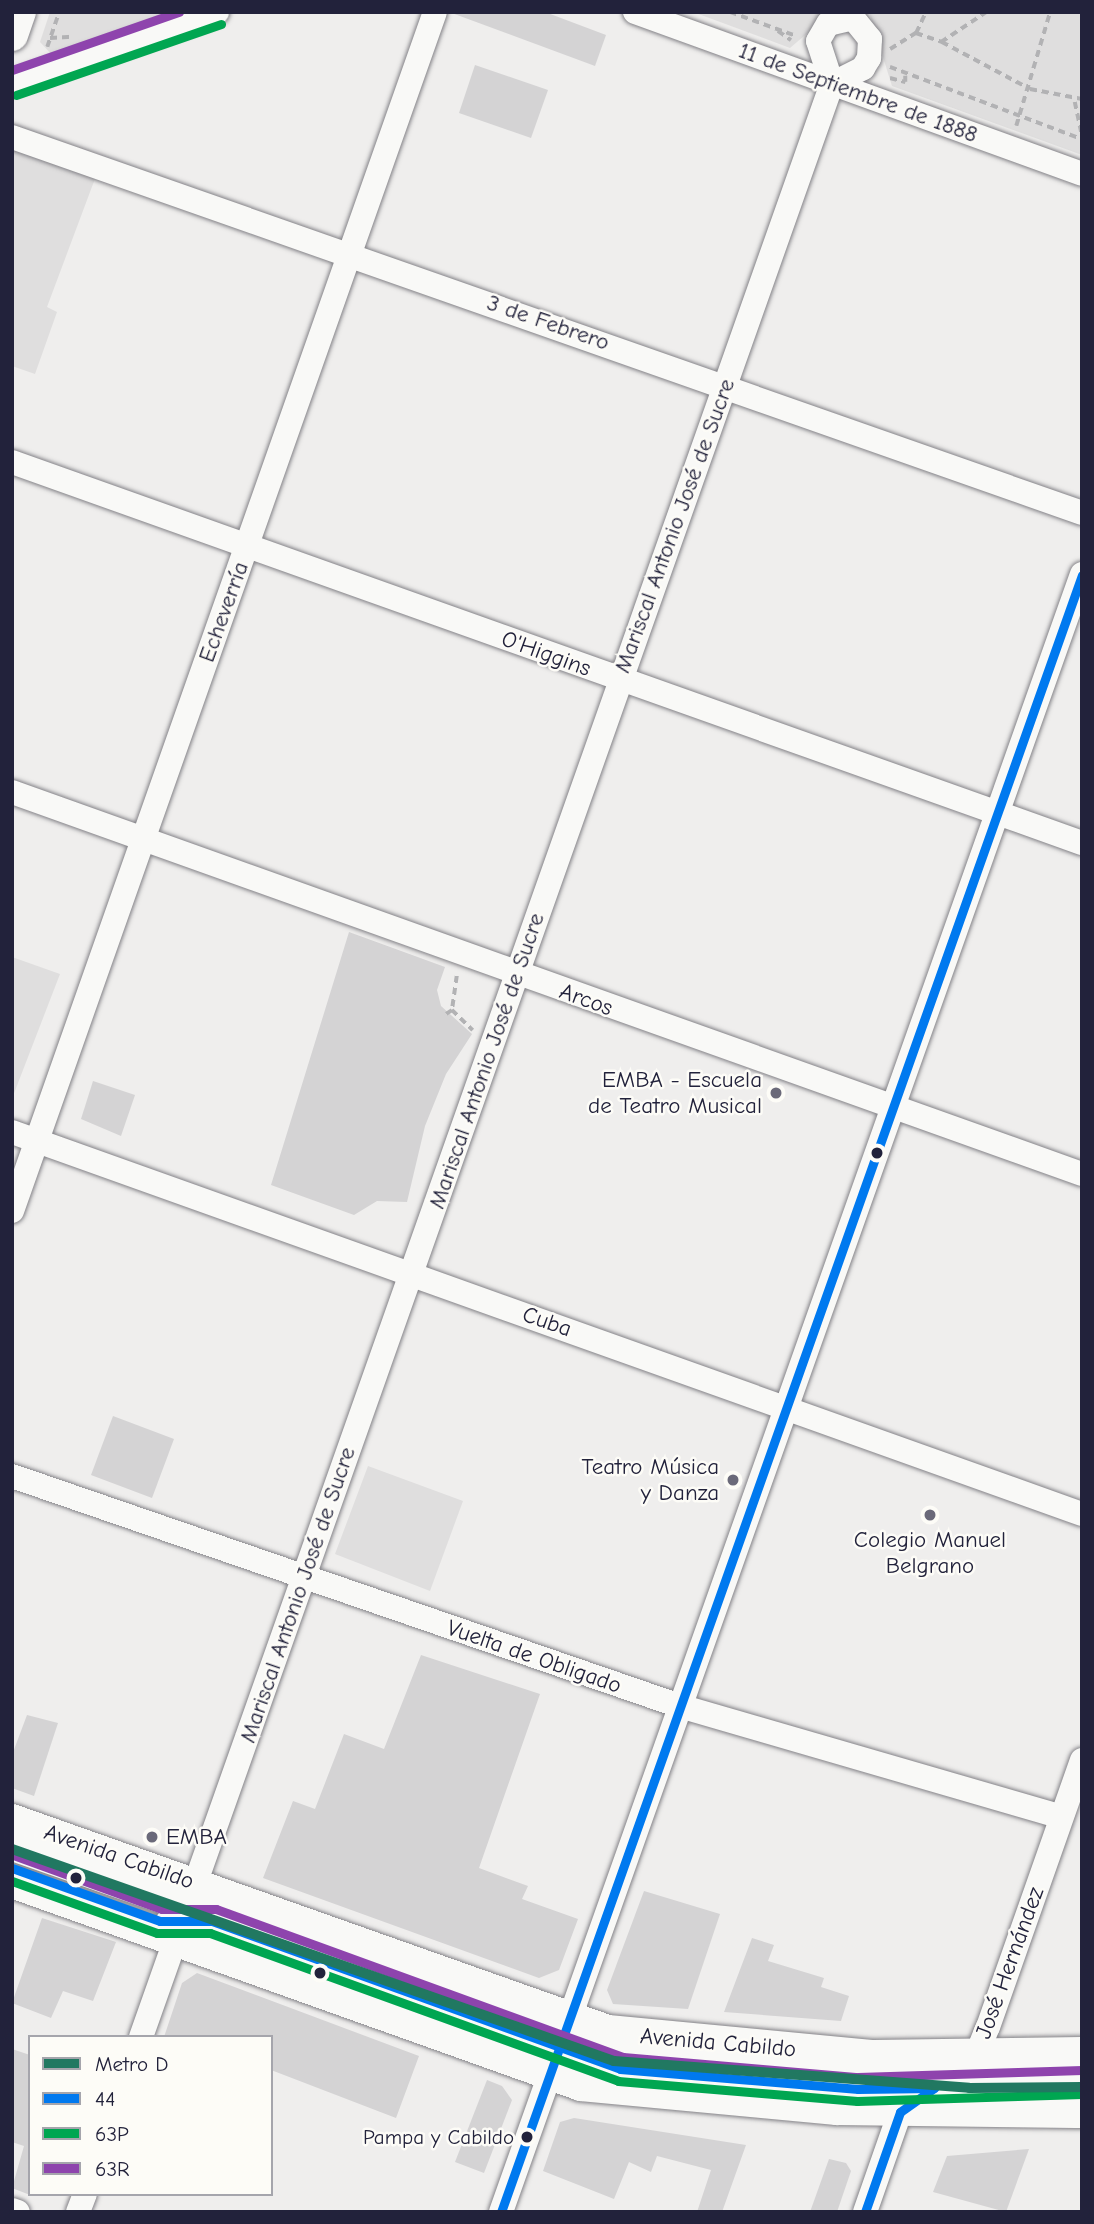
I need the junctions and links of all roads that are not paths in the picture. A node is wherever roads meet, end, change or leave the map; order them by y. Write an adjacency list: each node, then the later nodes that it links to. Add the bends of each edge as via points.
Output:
1 (20, 12): 6 (main road)
2 (217, 12): 7 (street)
3 (435, 12): 11 (street, Echeverría)
4 (635, 12): 8 (street, 11 de Septiembre de 1888)
5 (854, 15): 8 (street, via 828,24 818,41); 8 (street, via 870,39 870,58 863,68)
6 (12, 35)
7 (12, 83)
8 (832, 84): 10 (street, 11 de Septiembre de 1888); 12 (street, Mariscal Antonio José de Sucre)
9 (12, 137): 11 (street, 3 de Febrero)
10 (1082, 174)
11 (351, 254): 12 (street, 3 de Febrero); 15 (street, Echeverría)
12 (726, 386): 14 (street, 3 de Febrero); 17 (street, Mariscal Antonio José de Sucre)
13 (12, 462): 15 (street, O'Higgins)
14 (1082, 513)
15 (248, 546): 17 (street, O'Higgins); 20 (street, Echeverría)
16 (1082, 573): 19 (street)
17 (619, 680): 19 (street, O'Higgins); 22 (street, Mariscal Antonio José de Sucre)
18 (12, 792): 20 (street, Arcos)
19 (996, 812): 21 (street, O'Higgins); 23 (street)
20 (142, 840): 22 (street, Arcos); 25 (street, Echeverría)
21 (1082, 843)
22 (518, 976): 23 (street, Arcos); 28 (street, Mariscal Antonio José de Sucre)
23 (892, 1108): 26 (street, Arcos); 29 (street)
24 (12, 1132): 25 (street, Cuba)
25 (37, 1141): 27 (street, Echeverría); 28 (street, Cuba)
26 (1082, 1174)
27 (12, 1211)
28 (411, 1274): 29 (street, Cuba); 32 (street, Mariscal Antonio José de Sucre)
29 (787, 1407): 31 (street, Cuba); 33 (street)
30 (12, 1476): 32 (street, Vuelta de Obligado)
31 (1082, 1514)
32 (304, 1579): 33 (street, Vuelta de Obligado); 40 (street, Mariscal Antonio José de Sucre)
33 (680, 1706): 35 (street, Vuelta de Obligado); 42 (street)
34 (1082, 1760): 35 (street, José Hernández)
35 (1061, 1817): 44 (street, José Hernández)
36 (12, 1820): 40 (main road, Avenida Cabildo)
37 (12, 1849): 40 (street)
38 (12, 1868): 40 (street, via 160,1921)
39 (12, 1882): 40 (main road, Avenida Cabildo)
40 (186, 1912): 41 (street, Mariscal Antonio José de Sucre); 42 (main road, Avenida Cabildo); 42 (main road, Avenida Cabildo)
41 (142, 2035)
42 (561, 2043): 44 (main road, Avenida Cabildo, via 662,2039); 47 (street, via 638,2071 858,2089); 48 (main road, Avenida Cabildo, via 607,2089); 52 (street)
43 (1082, 2053): 44 (main road, Avenida Cabildo)
44 (965, 2064): 45 (street); 47 (street)
45 (1082, 2067)
46 (1082, 2082): 47 (street)
47 (934, 2088): 48 (street)
48 (900, 2112): 49 (main road, Avenida Cabildo); 53 (street)
49 (1082, 2112)
50 (12, 2210): 51 (street)
51 (18, 2212)
52 (500, 2212)
53 (865, 2212)

